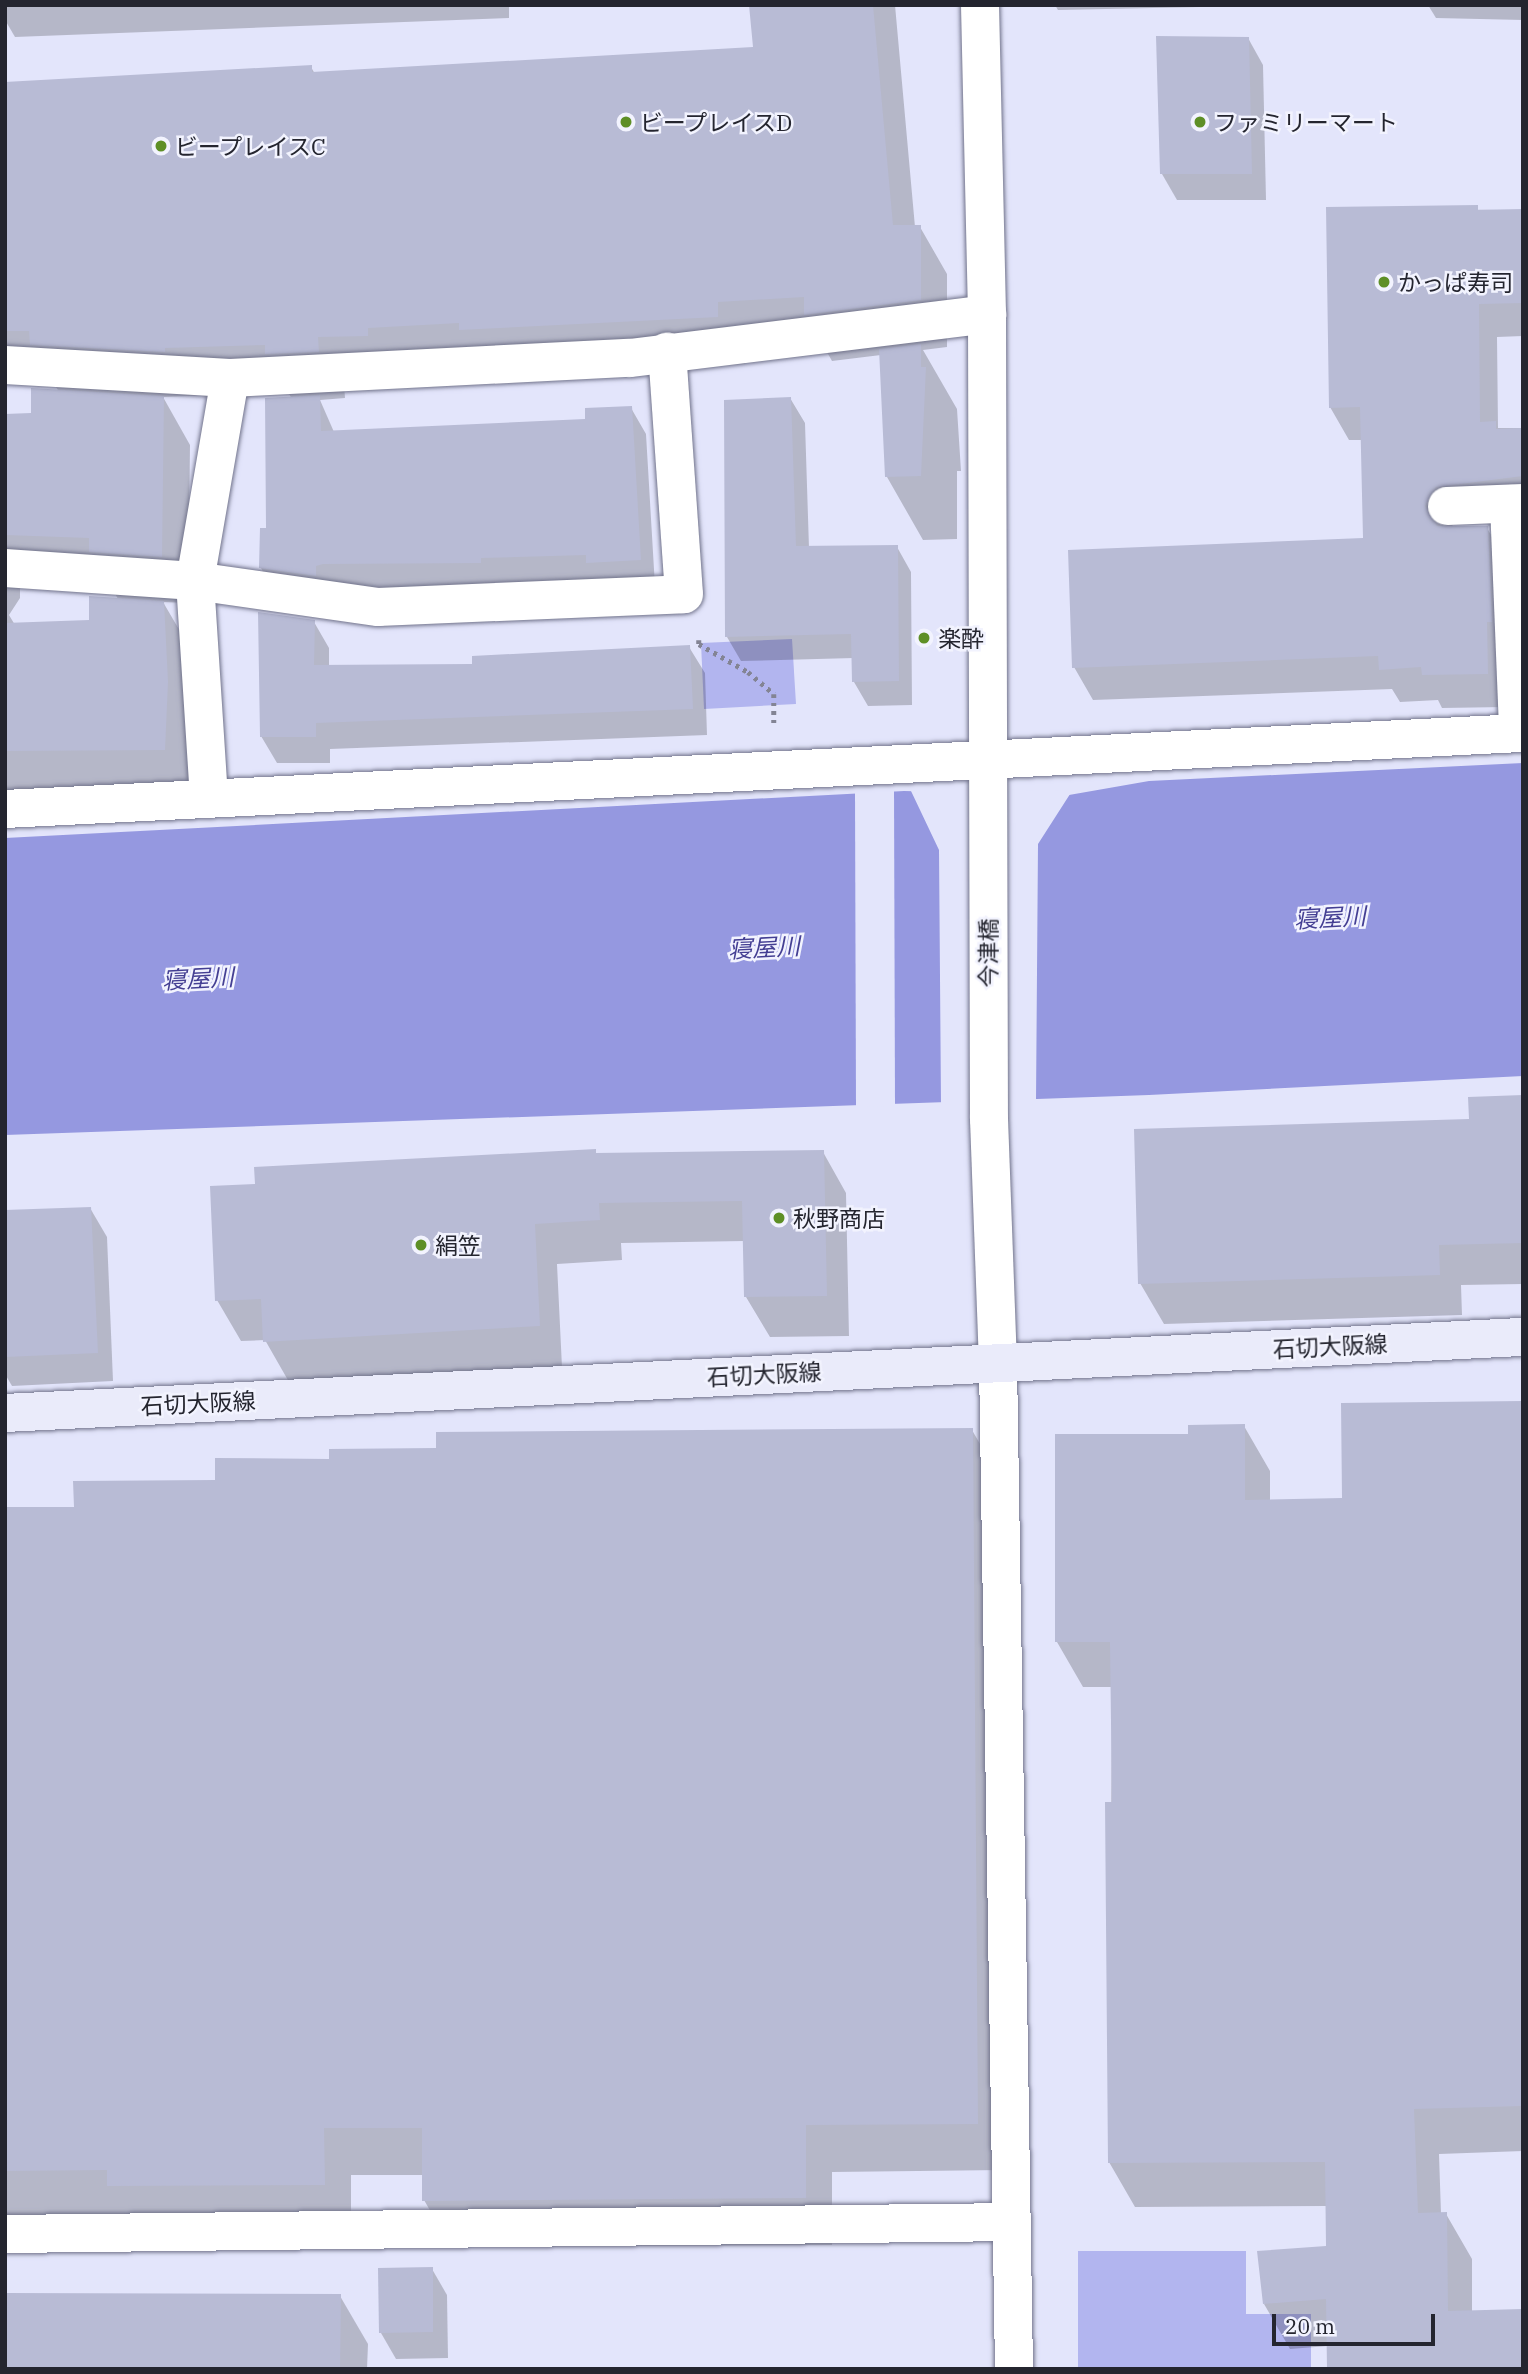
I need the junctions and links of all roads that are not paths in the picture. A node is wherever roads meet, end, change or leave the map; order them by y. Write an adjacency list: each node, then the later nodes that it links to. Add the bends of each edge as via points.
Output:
1 (980, 5): 2 (street, 今津橋)
2 (987, 314): 3 (street); 11 (street, 今津橋)
3 (667, 352): 5 (street); 9 (street, via 684,593 378,607)
4 (5, 365): 5 (street)
5 (230, 378): 9 (street)
6 (1516, 503): 7 (street); 10 (street)
7 (1447, 506)
8 (5, 568): 9 (street)
9 (195, 581): 12 (street)
10 (1520, 733): 11 (street)
11 (987, 772): 12 (street); 15 (street, 今津橋, via 989,1119)
12 (209, 798): 13 (street)
13 (5, 808)
14 (1523, 1337): 15 (main road, 石切大阪線)
15 (998, 1362): 16 (main road, 石切大阪線); 17 (street, 今津橋)
16 (5, 1413)
17 (1012, 2222): 18 (street); 19 (street, 今津橋)
18 (5, 2234)
19 (1014, 2369)

